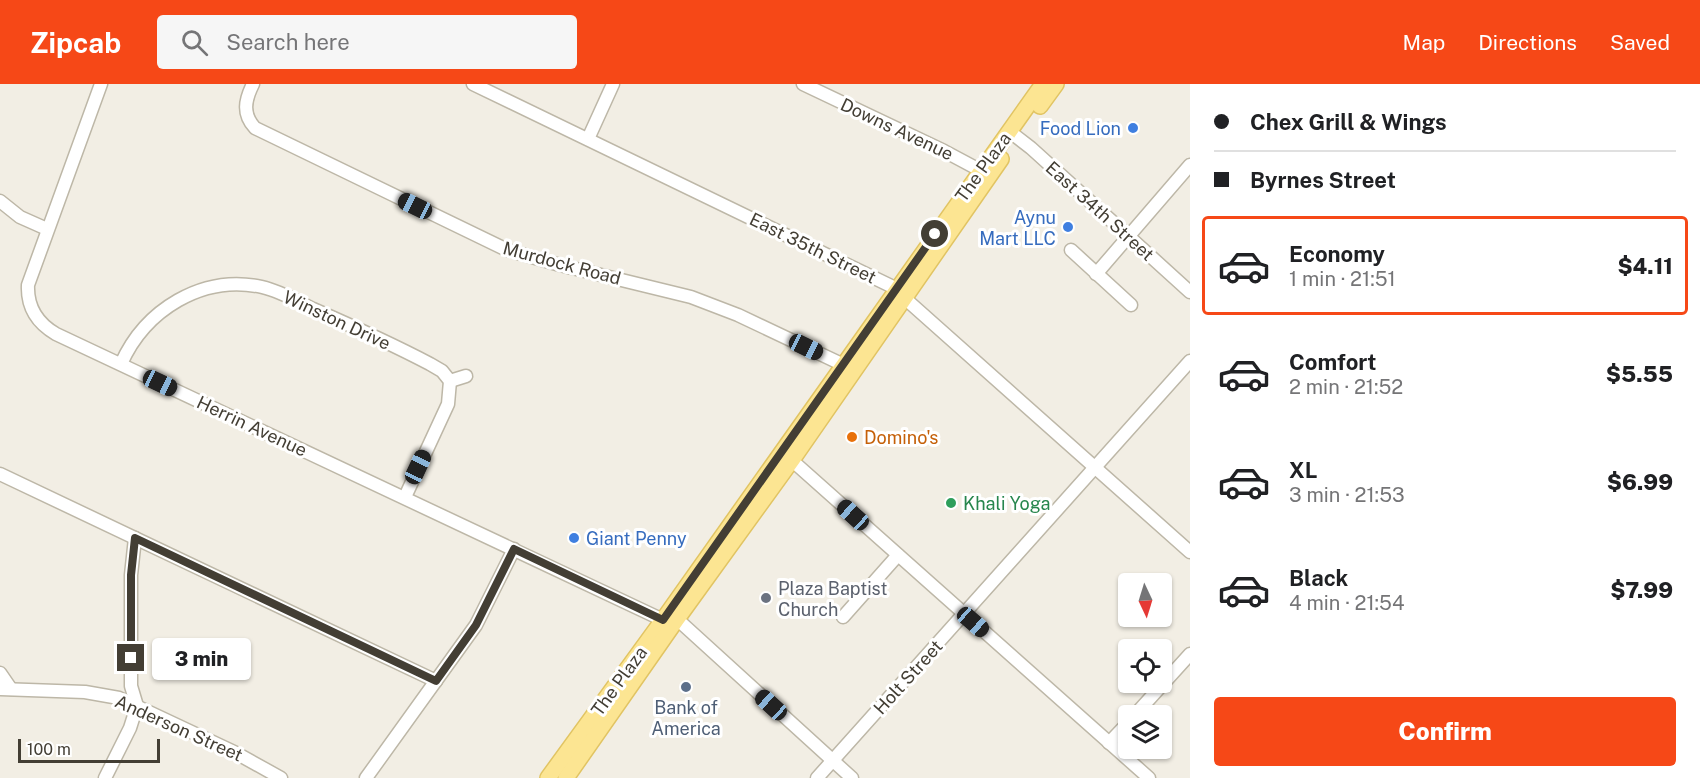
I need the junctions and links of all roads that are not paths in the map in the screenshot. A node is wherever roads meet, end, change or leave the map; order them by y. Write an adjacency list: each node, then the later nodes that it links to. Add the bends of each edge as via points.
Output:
1 (101, 84): 13 (street, Herrin Avenue)
2 (253, 84): 22 (street, Murdock Road, via 245,104 255,128 477,237 539,259 691,297)
3 (473, 84): 9 (street, East 35th Street)
4 (613, 84): 9 (street)
5 (803, 84): 11 (street, Downs Avenue)
6 (1043, 84): 8 (main road, The Plaza)
7 (1056, 84): 8 (main road, The Plaza)
8 (1013, 135): 11 (main road, The Plaza); 14 (street, East 34th Street)
9 (588, 139): 18 (street, East 35th Street, via 875,277)
10 (1190, 165): 14 (street)
11 (986, 172): 18 (main road, The Plaza)
12 (0, 201): 13 (street, via 20,217)
13 (47, 229): 21 (street, Herrin Avenue, via 28,285 33,311 56,334)
14 (1128, 238): 16 (street); 17 (street, East 34th Street)
15 (1071, 250): 16 (street)
16 (1096, 274): 19 (street)
17 (1190, 292)
18 (900, 294): 22 (main road, The Plaza); 26 (street, East 35th Street)
19 (1131, 305)
20 (1190, 361): 26 (street, Holt Street)
21 (120, 364): 24 (street, Winston Drive, via 140,331 171,303 201,290 247,285 273,291 343,322 430,364); 28 (street, Herrin Avenue)
22 (849, 367): 25 (main road, The Plaza)
23 (466, 376): 24 (street)
24 (450, 381): 28 (street, via 448,404)
25 (787, 456): 32 (street); 35 (main road, The Plaza)
26 (1095, 467): 31 (street, East 35th Street); 33 (street, Holt Street)
27 (0, 474): 29 (street)
28 (405, 497): 30 (street, Herrin Avenue)
29 (135, 538): 38 (street); 41 (street, via 131,686)
30 (514, 549): 35 (street, Herrin Avenue); 38 (street, via 476,625)
31 (1190, 552)
32 (898, 555): 33 (street); 34 (street)
33 (964, 614): 43 (street); 44 (street, Holt Street)
34 (843, 617)
35 (670, 619): 44 (street, Herrin Avenue); 48 (main road, The Plaza); 49 (main road, The Plaza)
36 (1190, 654): 40 (street)
37 (0, 673): 39 (street)
38 (436, 681): 47 (street)
39 (5, 689): 41 (street, Anderson Street, via 99,694)
40 (1144, 705)
41 (137, 706): 45 (street); 46 (street, Anderson Street)
42 (1118, 734): 43 (street)
43 (1109, 743): 52 (street)
44 (833, 761): 50 (street, Holt Street); 51 (street, Herrin Avenue)
45 (105, 778)
46 (281, 778)
47 (366, 778)
48 (548, 778)
49 (566, 778)
50 (817, 778)
51 (852, 778)
52 (1149, 778)

